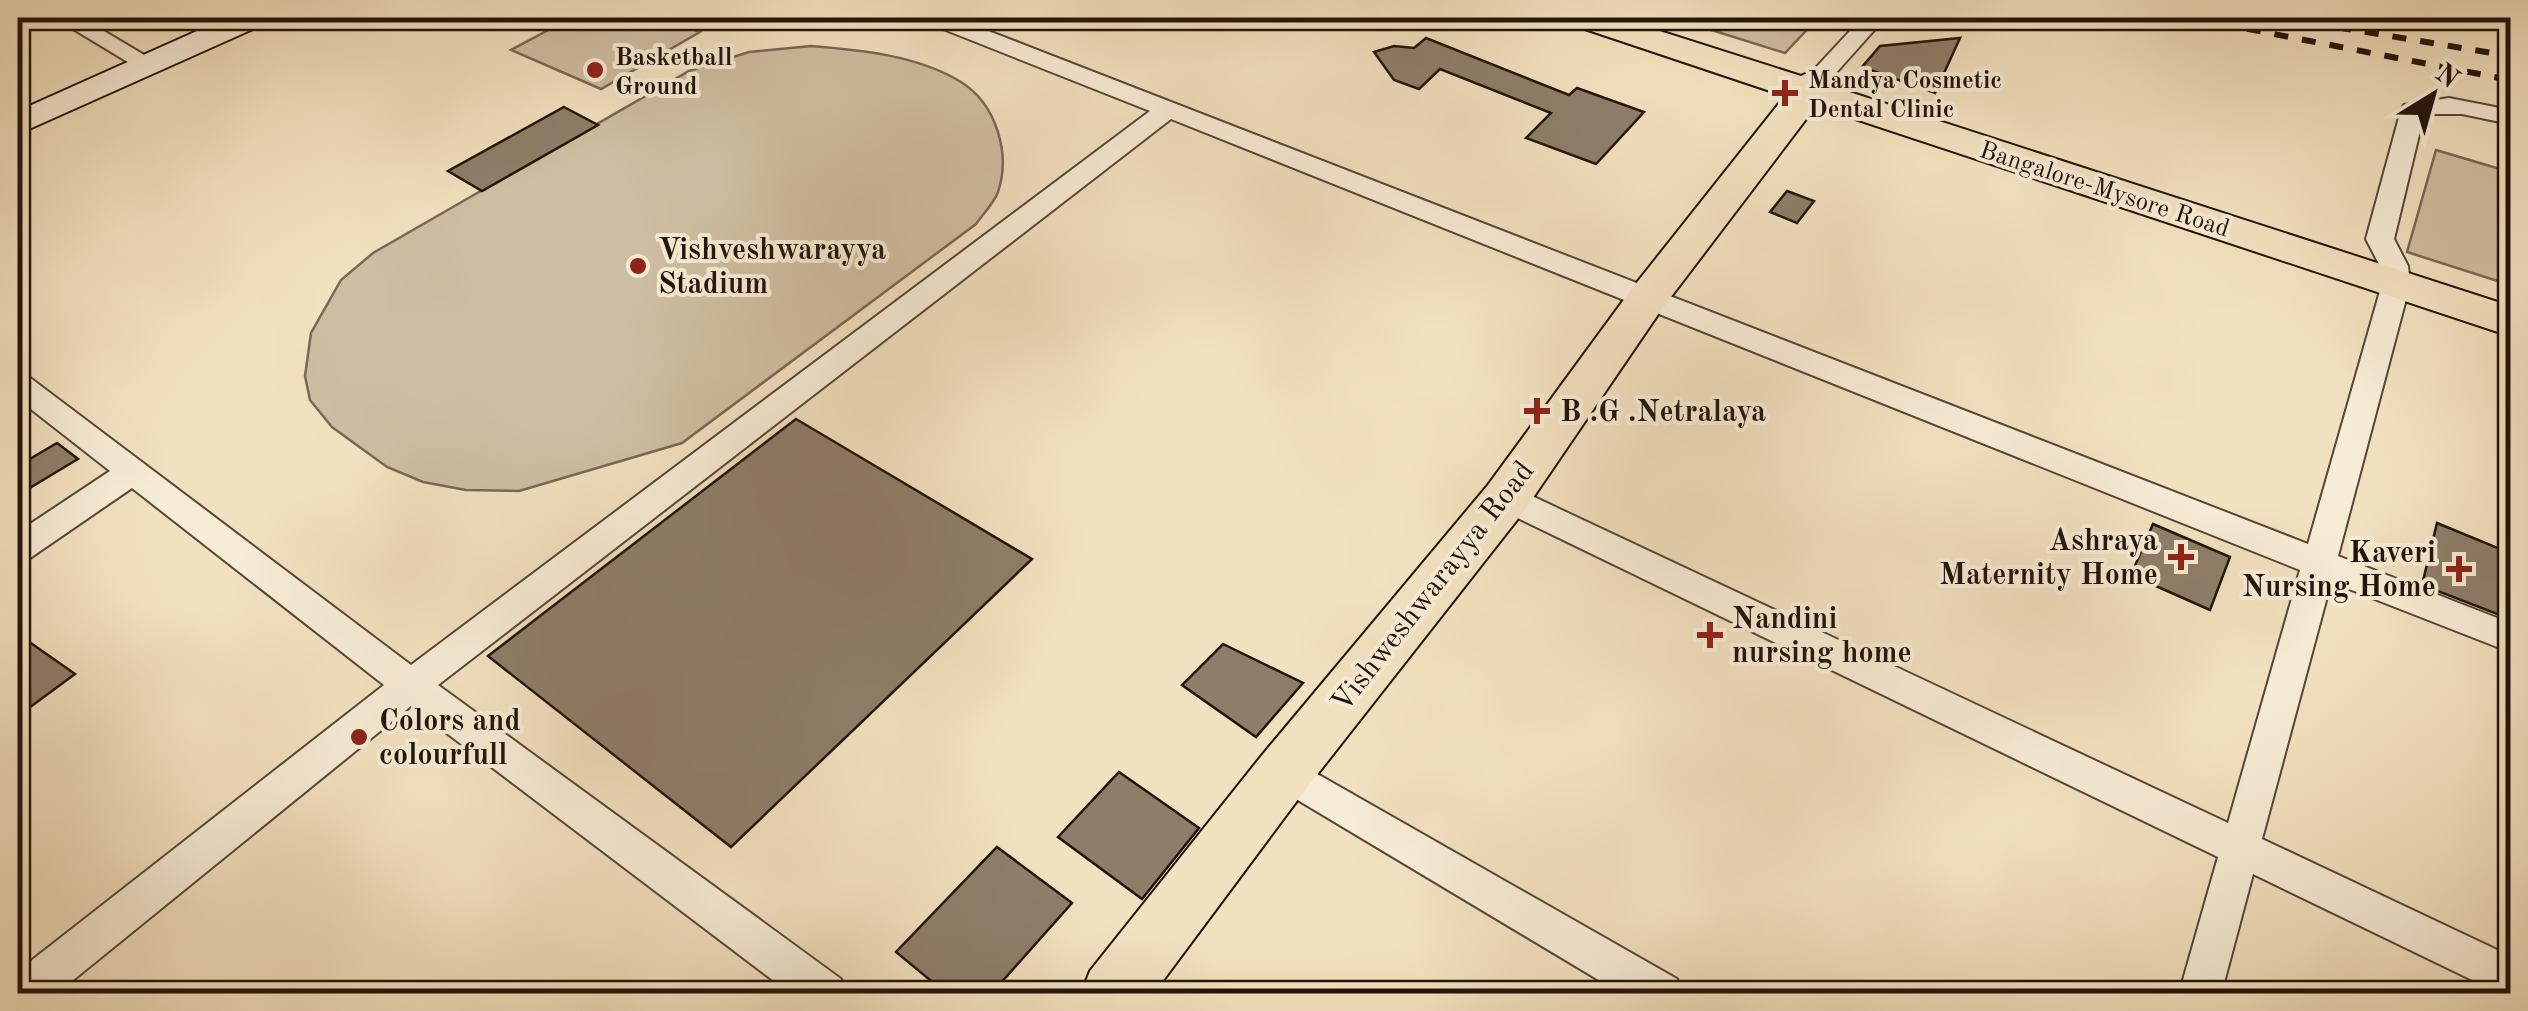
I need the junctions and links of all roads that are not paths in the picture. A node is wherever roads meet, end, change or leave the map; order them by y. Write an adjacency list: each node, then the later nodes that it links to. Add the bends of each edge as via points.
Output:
1 (66, 18): 7 (street)
2 (251, 18): 7 (main road)
3 (936, 18): 9 (street)
4 (1584, 18): 8 (main road, Bangalore-Mysore Road)
5 (1636, 18): 8 (main road, Bangalore-Mysore Road)
6 (1874, 18): 8 (street)
7 (149, 65): 11 (main road)
8 (1813, 84): 12 (main road, Bangalore-Mysore Road); 13 (main road, Vishweshwarayya Road)
9 (1170, 108): 13 (street); 22 (street)
10 (2510, 117): 12 (street, via 2446,105 2413,110 2380,239)
11 (18, 124)
12 (2395, 275): 14 (main road, Bangalore-Mysore Road); 15 (main road, Bangalore-Mysore Road); 20 (street)
13 (1646, 300): 18 (main road, Vishweshwarayya Road); 20 (street)
14 (2510, 304)
15 (2510, 321)
16 (18, 384): 17 (street)
17 (132, 472): 19 (street); 22 (street)
18 (1506, 498): 23 (main road, Vishweshwarayya Road); 24 (street)
19 (18, 549)
20 (2318, 562): 21 (street); 24 (street)
21 (2510, 638)
22 (411, 685): 26 (street); 27 (street)
23 (1284, 772): 28 (main road, Vishweshwarayya Road); 29 (street)
24 (2239, 848): 25 (street); 30 (street)
25 (2510, 977)
26 (19, 993)
27 (826, 994)
28 (1114, 994)
29 (1662, 994)
30 (2200, 994)

